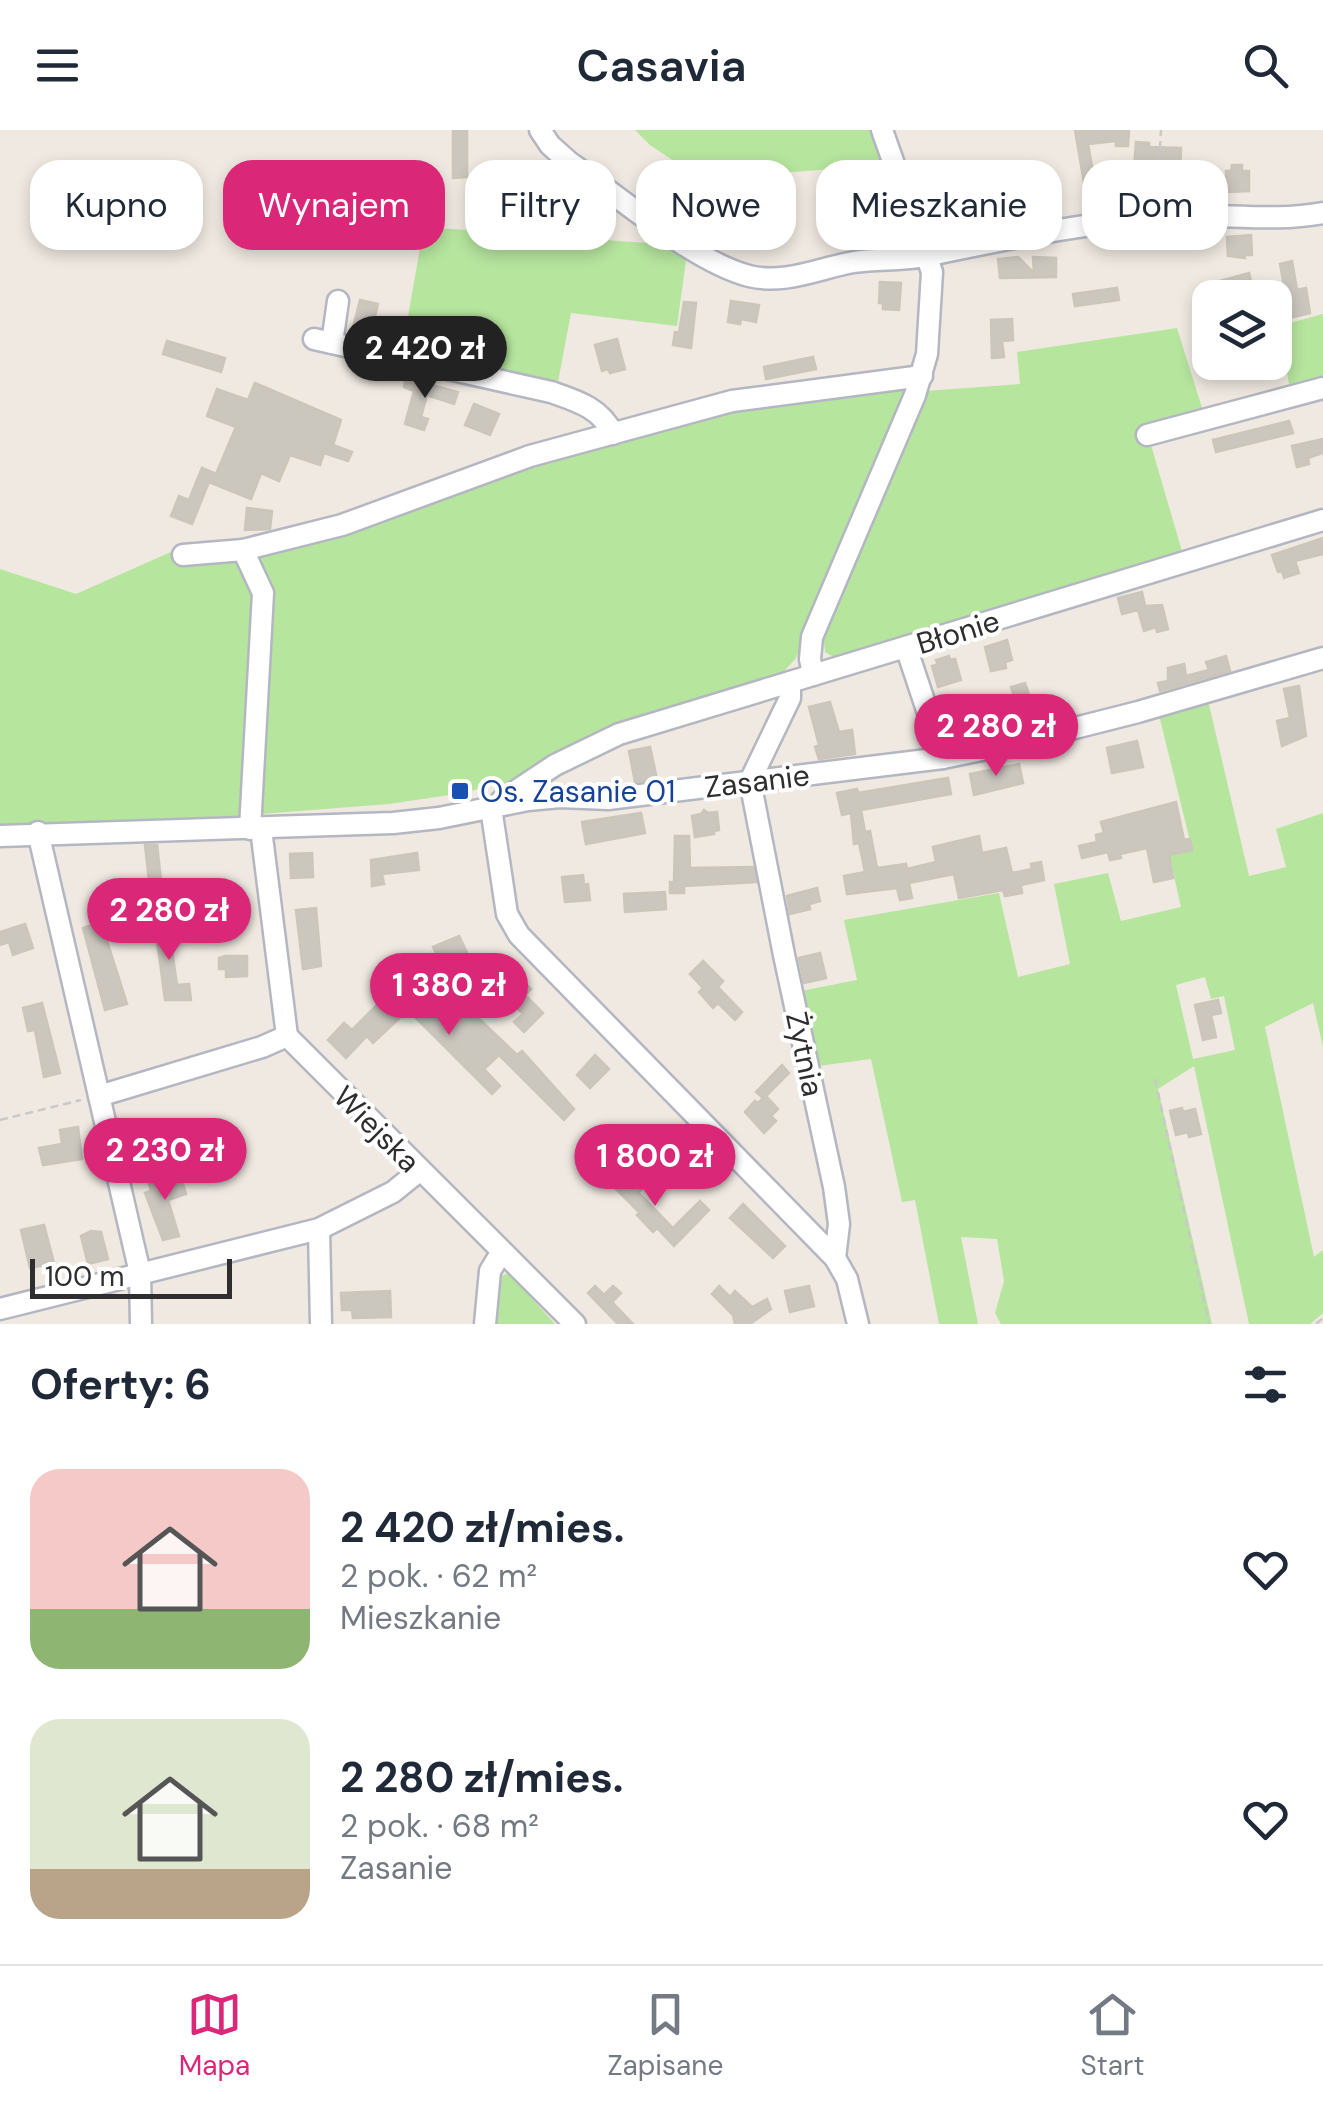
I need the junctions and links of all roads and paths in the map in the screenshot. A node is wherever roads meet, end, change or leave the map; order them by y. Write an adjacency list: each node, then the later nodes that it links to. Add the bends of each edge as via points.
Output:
1 (540, 130): 8 (street, via 569,162 694,249 746,275 784,279 853,262)
2 (882, 130): 8 (street)
3 (1162, 130): 4 (path)
4 (1159, 160)
5 (1323, 213): 6 (street)
6 (1228, 218)
7 (1082, 228): 8 (street)
8 (928, 256): 10 (street)
9 (338, 301): 12 (street, via 323,341 552,392 586,404)
10 (922, 376): 12 (street, via 732,401); 19 (street, via 812,638)
11 (1323, 388): 13 (street)
12 (613, 434): 15 (street, via 530,456 342,525)
13 (1147, 435)
14 (1323, 520): 17 (street, Błonie)
15 (243, 550): 16 (street); 24 (street, via 263,593)
16 (183, 555)
17 (906, 647): 19 (street, Błonie); 21 (street)
18 (1323, 658): 21 (street, Zasanie, via 1138,712)
19 (813, 675): 20 (street, Błonie)
20 (790, 682): 22 (street, via 790,698); 23 (street, Błonie, via 619,734)
21 (942, 758): 22 (street, Zasanie)
22 (750, 782): 23 (street, Zasanie); 34 (street, Żytnia, via 834,1186 840,1224)
23 (491, 808): 24 (street, Zasanie, via 393,823); 34 (street, via 508,914 519,935)
24 (255, 829): 25 (street, Zasanie); 27 (street)
25 (38, 832): 26 (street, Zasanie); 29 (street)
26 (0, 836)
27 (287, 1036): 29 (street); 31 (street, Wiejska)
28 (1155, 1079): 43 (path)
29 (99, 1096): 30 (path); 35 (street)
30 (0, 1120)
31 (420, 1171): 32 (street); 33 (street, Wiejska)
32 (320, 1230): 35 (street); 39 (street)
33 (501, 1252): 40 (street, via 490,1271); 41 (street, Wiejska)
34 (835, 1258): 42 (street, Żytnia)
35 (140, 1273): 36 (street); 38 (street)
36 (0, 1309)
37 (1323, 1318): 44 (path)
38 (141, 1324)
39 (321, 1324)
40 (485, 1324)
41 (576, 1324)
42 (858, 1324)
43 (1209, 1324)
44 (1316, 1324)

